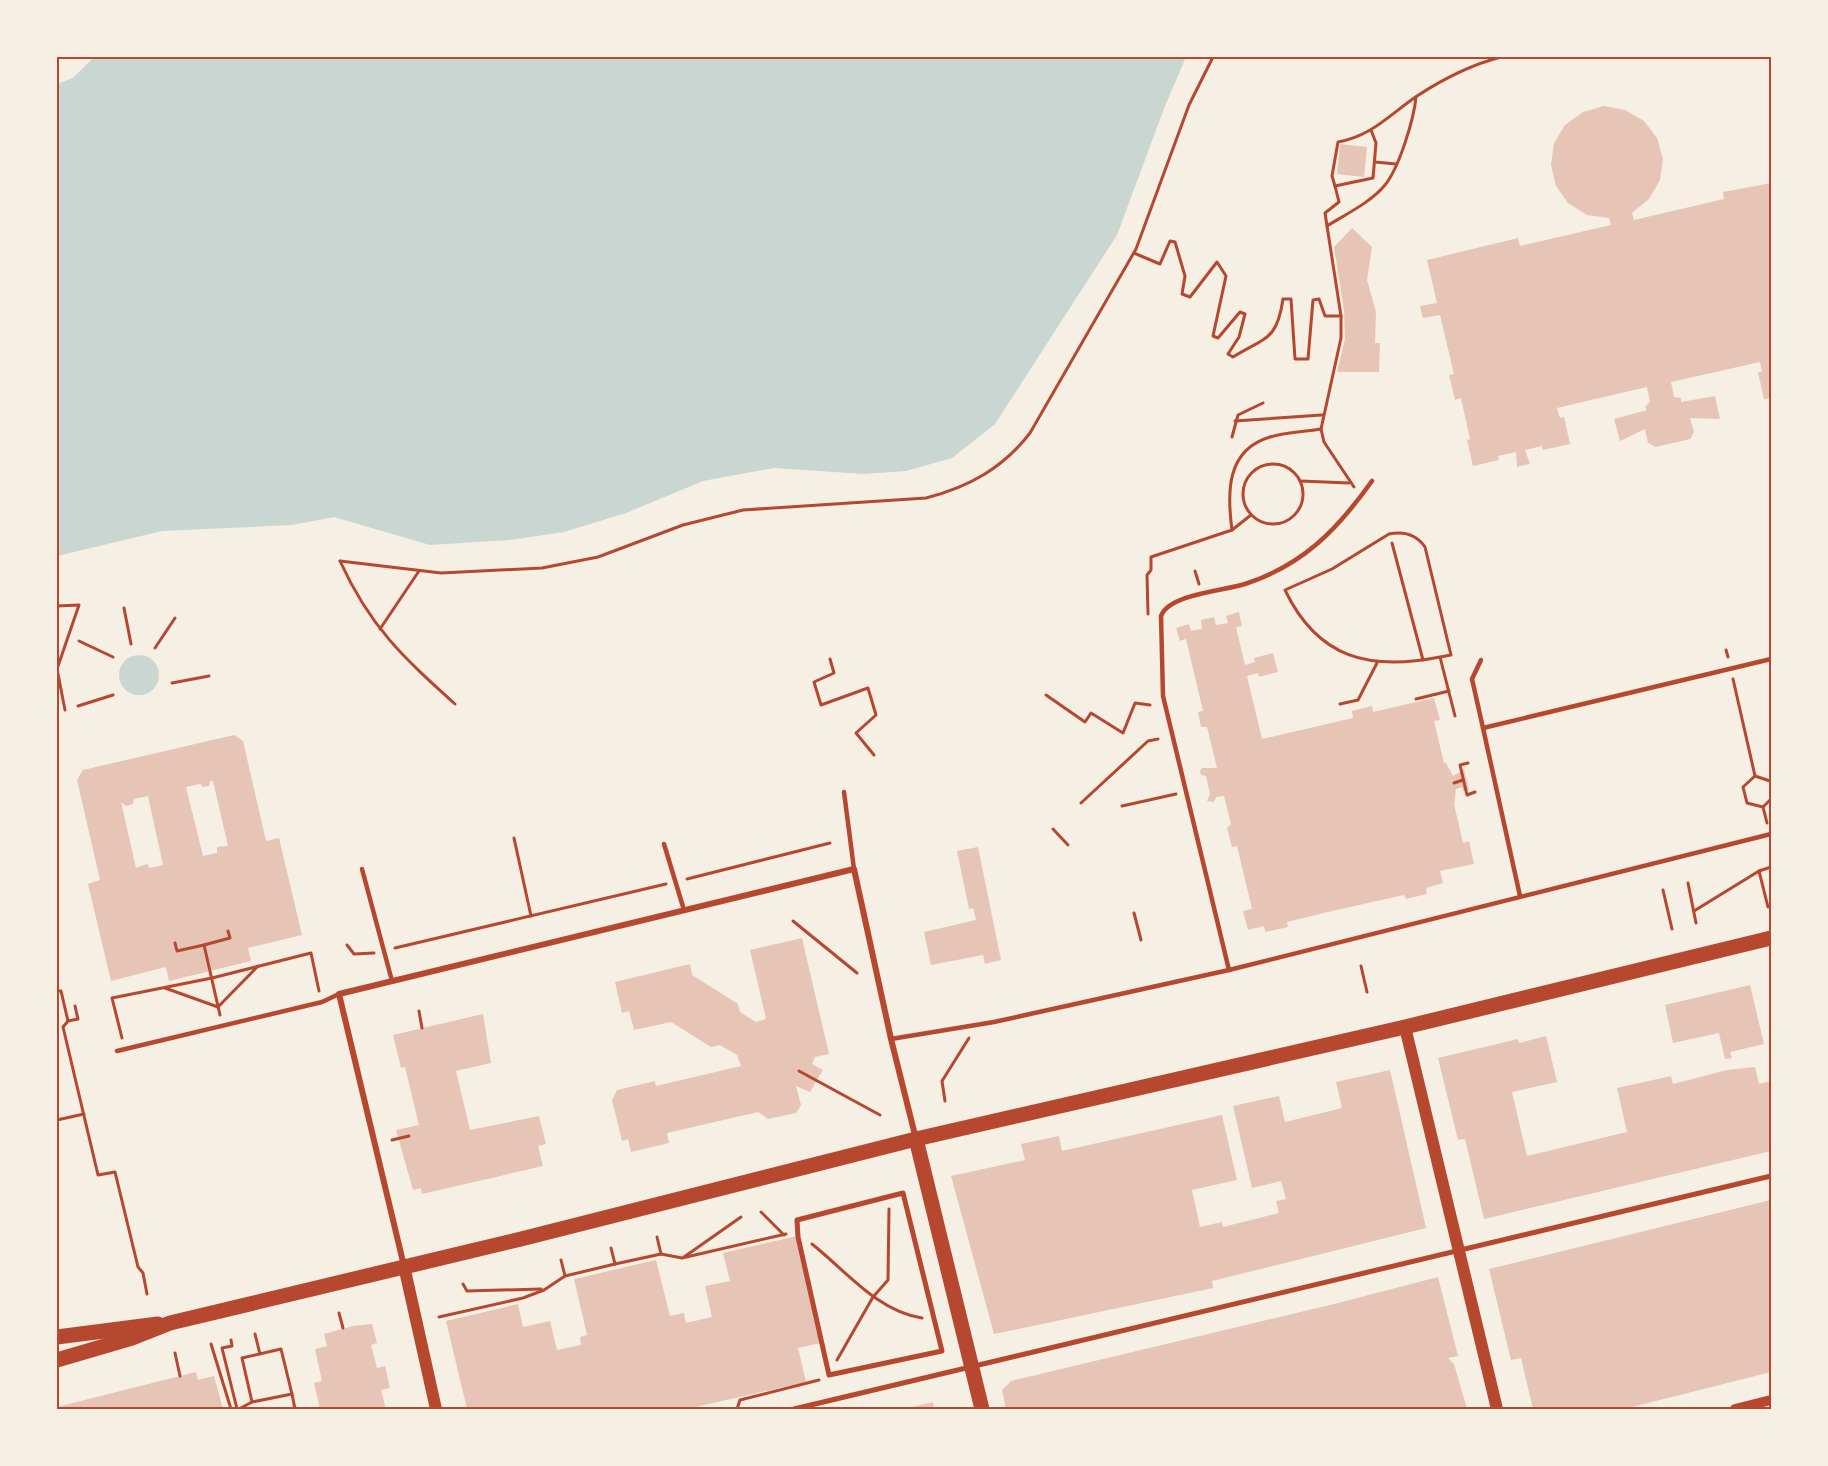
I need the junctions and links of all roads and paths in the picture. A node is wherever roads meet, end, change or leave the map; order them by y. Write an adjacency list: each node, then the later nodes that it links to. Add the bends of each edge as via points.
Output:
1 (1213, 57): 9 (path, via 1189,105)
2 (1500, 57): 3 (path, via 1467,67)
3 (1416, 97): 4 (path); 6 (path, via 1415,117)
4 (1371, 130): 5 (path, via 1376,143); 7 (path, via 1359,138 1338,142 1332,176)
5 (1375, 162): 6 (path); 7 (path, via 1373,178)
6 (1396, 164): 8 (path, via 1380,190)
7 (1335, 186): 8 (path, via 1339,202 1325,213)
8 (1326, 225): 10 (path)
9 (1134, 253): 10 (path, via 1160,264 1170,241 1175,242 1185,276 1182,294 1190,297 1217,262 1226,276 1213,336 1218,338 1240,312 1245,314 1239,337 1228,354 1233,357 1271,335 1280,322 1283,299 1291,299 1295,359 1308,359 1313,300 1319,299 1325,316); 23 (path, via 1025,440 1000,466 949,492 926,498 743,510 683,525 574,563 493,572)
10 (1341, 316): 12 (path, via 1341,338)
11 (1263, 403): 13 (path, via 1242,411)
12 (1322, 415): 13 (path); 14 (path)
13 (1235, 421): 15 (path)
14 (1321, 429): 18 (path, via 1324,442); 21 (path, via 1270,437 1244,454 1228,487)
15 (1232, 437)
16 (1300, 481): 18 (path); 20 (path, via 1303,500 1294,516 1277,525 1258,521); 20 (path, via 1281,465 1256,470 1243,491)
17 (1372, 481): 19 (lane)
18 (1349, 483): 19 (path)
19 (1363, 494): 63 (lane, via 1333,531 1289,565 1238,586 1174,602 1163,610 1161,682)
20 (1251, 515): 21 (path)
21 (1232, 530): 26 (path, via 1151,557 1147,575)
22 (1392, 543): 38 (path)
23 (420, 571): 28 (path); 28 (path, via 340,561 353,590)
24 (57, 606): 41 (path, via 79,605)
25 (124, 608): 30 (path)
26 (1148, 614)
27 (175, 618): 31 (path)
28 (380, 630): 48 (path, via 399,654)
29 (79, 641): 33 (path)
30 (131, 644)
31 (155, 648)
32 (1726, 650): 40 (path)
33 (113, 657)
34 (1440, 657): 38 (path); 39 (path, via 1451,655 1425,547 1414,536 1398,532 1285,590 1304,624 1319,636 1349,655); 44 (path)
35 (830, 659): 56 (path, via 834,674 814,682 821,705 868,688 876,715 856,733)
36 (1771, 659): 40 (lane)
37 (1481, 660): 54 (lane, via 1472,679)
38 (1423, 661): 39 (path)
39 (1377, 663): 49 (path, via 1358,700)
40 (1730, 668): 54 (lane); 58 (path)
41 (57, 669): 52 (path)
42 (209, 676): 43 (path)
43 (172, 683)
44 (1449, 691): 47 (path); 53 (path)
45 (113, 695): 51 (path)
46 (1046, 695): 50 (path, via 1085,722 1091,713 1123,732 1135,703)
47 (1416, 699)
48 (455, 704)
49 (1340, 704)
50 (1149, 705)
51 (78, 706)
52 (65, 710)
53 (1455, 716)
54 (1483, 728): 83 (lane)
55 (1158, 739): 66 (path, via 1148,741)
56 (874, 755)
57 (1468, 763): 59 (path, via 1460,765)
58 (1755, 776): 61 (path); 68 (path, via 1743,787 1747,803)
59 (1463, 780): 60 (path); 64 (path, via 1467,795)
60 (1454, 783)
61 (1771, 785)
62 (844, 792): 78 (lane)
63 (1185, 792): 67 (path); 101 (lane)
64 (1475, 792)
65 (1771, 799): 68 (path)
66 (1081, 803)
67 (1122, 806)
68 (1763, 807): 70 (path)
69 (1053, 829): 75 (path)
70 (1770, 835): 73 (lane); 83 (lane)
71 (514, 838): 88 (path)
72 (830, 843): 80 (path)
73 (1771, 843)
74 (664, 844): 80 (lane)
75 (1068, 845)
76 (1771, 867): 79 (path)
77 (362, 869): 98 (lane)
78 (854, 869): 85 (street); 119 (street)
79 (1759, 871): 84 (path); 86 (path)
80 (675, 882): 85 (lane); 88 (path)
81 (1688, 883): 86 (path)
82 (1662, 890): 91 (path)
83 (1520, 896): 101 (lane)
84 (1768, 907)
85 (684, 910): 104 (street)
86 (1694, 911): 90 (path)
87 (1134, 913): 94 (path)
88 (531, 916): 98 (path)
89 (793, 921): 102 (path)
90 (1696, 923)
91 (1672, 929)
92 (228, 931): 96 (path, via 230,938)
93 (1771, 938): 116 (main road)
94 (1141, 940)
95 (175, 943): 96 (path, via 177,951)
96 (204, 945): 103 (path)
97 (348, 945): 98 (path, via 354,954)
98 (384, 951): 104 (lane)
99 (258, 966): 103 (path); 107 (path, via 311,953); 111 (path)
100 (1361, 966): 108 (path)
101 (1229, 970): 114 (lane)
102 (857, 974)
103 (212, 978): 105 (path); 111 (path)
104 (392, 981): 109 (street)
105 (163, 987): 111 (path); 118 (path, via 112,998)
106 (57, 991): 113 (path)
107 (320, 992)
108 (1367, 992)
109 (339, 994): 115 (lane, via 322,1002); 140 (street)
110 (75, 1006): 113 (path, via 78,1018)
111 (218, 1007): 115 (path)
112 (419, 1011): 117 (path)
113 (68, 1021): 123 (path, via 63,1027)
114 (974, 1024): 119 (lane); 122 (path, via 966,1046 942,1081)
115 (222, 1027): 120 (lane)
116 (1405, 1027): 127 (main road); 136 (main road)
117 (422, 1028)
118 (122, 1038)
119 (891, 1039): 127 (street)
120 (117, 1051)
121 (799, 1071): 124 (path)
122 (945, 1101)
123 (84, 1114): 125 (path); 144 (path, via 98,1175 115,1172)
124 (880, 1115)
125 (57, 1120)
126 (409, 1136): 128 (path)
127 (916, 1139): 140 (main road); 157 (main road)
128 (392, 1140)
129 (1771, 1176): 136 (street)
130 (890, 1196): 130 (street, via 903,1193 942,1351 829,1375 797,1220); 145 (path, via 888,1280)
131 (760, 1212): 133 (path)
132 (741, 1217): 137 (path)
133 (784, 1235)
134 (657, 1237): 139 (path, via 661,1254)
135 (611, 1248): 139 (path)
136 (1459, 1252): 157 (street); 168 (main road)
137 (682, 1258)
138 (561, 1260): 141 (path)
139 (615, 1264): 141 (path)
140 (404, 1266): 148 (main road); 165 (main road)
141 (565, 1276): 143 (path)
142 (463, 1284): 143 (path, via 467,1291)
143 (544, 1290): 147 (path)
144 (147, 1294)
145 (873, 1297)
146 (339, 1313): 149 (path)
147 (439, 1317)
148 (170, 1323): 151 (main road); 156 (main road)
149 (343, 1328)
150 (255, 1334): 155 (path)
151 (57, 1337)
152 (231, 1340): 163 (path, via 232,1346 222,1348)
153 (211, 1344): 162 (path)
154 (175, 1353): 158 (path)
155 (260, 1354): 159 (path, via 281,1349); 161 (path, via 242,1358)
156 (57, 1360)
157 (972, 1366): 166 (street); 167 (main road)
158 (180, 1376)
159 (292, 1394): 161 (path); 164 (path)
160 (1771, 1400): 169 (street)
161 (252, 1402): 163 (path)
162 (231, 1409)
163 (238, 1409)
164 (295, 1409)
165 (436, 1409)
166 (794, 1409)
167 (982, 1409)
168 (1497, 1409)
169 (1735, 1409)

